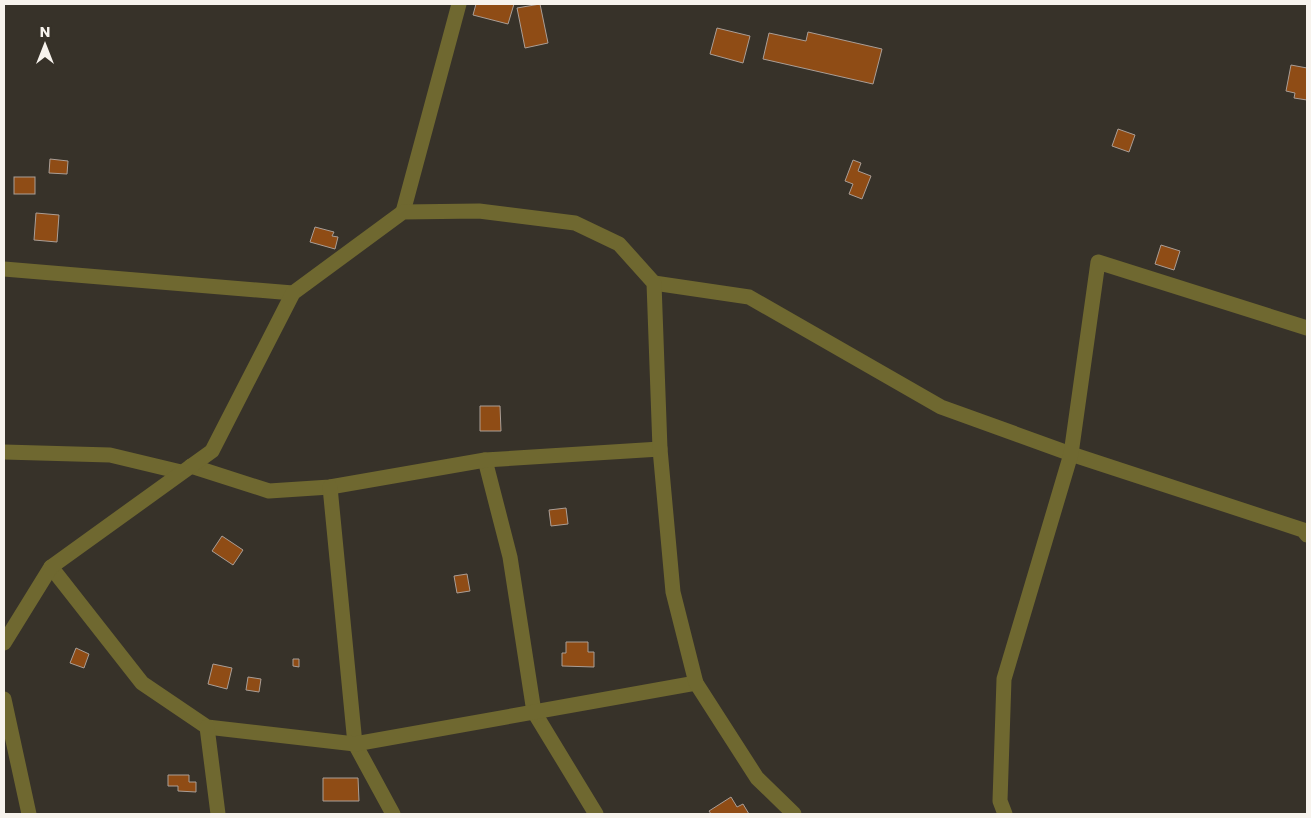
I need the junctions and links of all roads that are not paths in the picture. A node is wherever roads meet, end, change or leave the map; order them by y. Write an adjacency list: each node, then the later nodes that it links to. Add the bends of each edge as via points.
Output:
1 (459, 4): 2 (street)
2 (403, 212): 4 (street, via 479,211 575,223 619,244); 5 (street)
3 (4, 269): 5 (street)
4 (654, 283): 7 (street); 9 (street, via 749,297 941,407)
5 (293, 293): 11 (street, via 212,450)
6 (1307, 328): 9 (street, via 1098,262)
7 (660, 449): 10 (street); 16 (street, via 673,592)
8 (4, 452): 11 (street, via 110,455)
9 (1071, 454): 13 (street, via 1303,530); 26 (street, via 1004,679 1000,801)
10 (485, 460): 12 (street); 18 (street, via 510,557)
11 (186, 469): 12 (street, via 269,491); 14 (street)
12 (330, 488): 20 (street)
13 (1307, 535)
14 (50, 567): 15 (street); 19 (street, via 142,683)
15 (4, 643)
16 (696, 683): 18 (street); 25 (street, via 756,778)
17 (4, 698): 21 (street)
18 (534, 712): 20 (street); 24 (street)
19 (207, 727): 20 (street); 22 (street)
20 (355, 744): 23 (street)
21 (29, 814)
22 (218, 814)
23 (393, 814)
24 (596, 814)
25 (794, 814)
26 (1006, 814)

